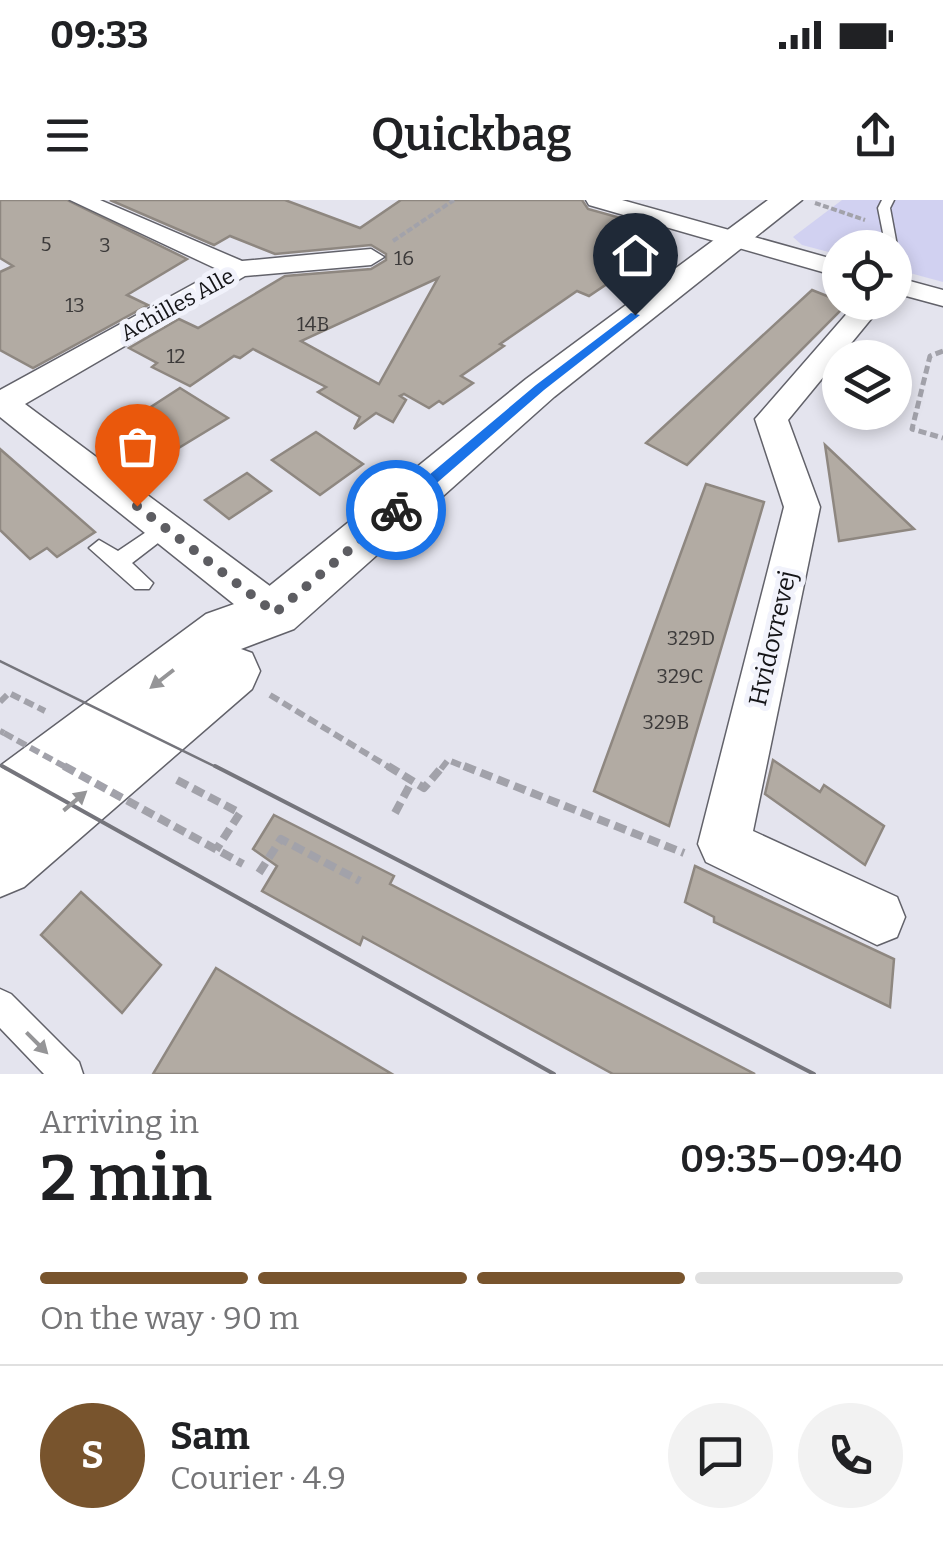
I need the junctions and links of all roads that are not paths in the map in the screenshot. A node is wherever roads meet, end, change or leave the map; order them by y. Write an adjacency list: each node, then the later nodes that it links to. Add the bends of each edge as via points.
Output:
1 (81, 200): 9 (street)
2 (597, 200): 6 (street)
3 (787, 200): 6 (street)
4 (888, 200): 5 (lane)
5 (889, 230)
6 (736, 239): 8 (street); 18 (street, via 540,388)
7 (371, 256): 9 (street, Achilles Alle)
8 (822, 264)
9 (238, 269): 13 (street, Achilles Alle)
10 (912, 289): 11 (street)
11 (943, 298)
12 (857, 320): 21 (street, Hvidovrevej, via 772,419 802,507 724,844)
13 (1, 402): 14 (street)
14 (164, 528): 16 (lane); 18 (street)
15 (99, 548): 16 (lane)
16 (117, 562): 17 (lane)
17 (142, 583)
18 (275, 613): 19 (street, one-way to 19, via 225,630); 20 (street, one-way to 18, via 255,652)
19 (0, 806)
20 (0, 863)
21 (877, 918)
22 (2, 1010): 23 (lane, one-way to 23)
23 (68, 1074)

